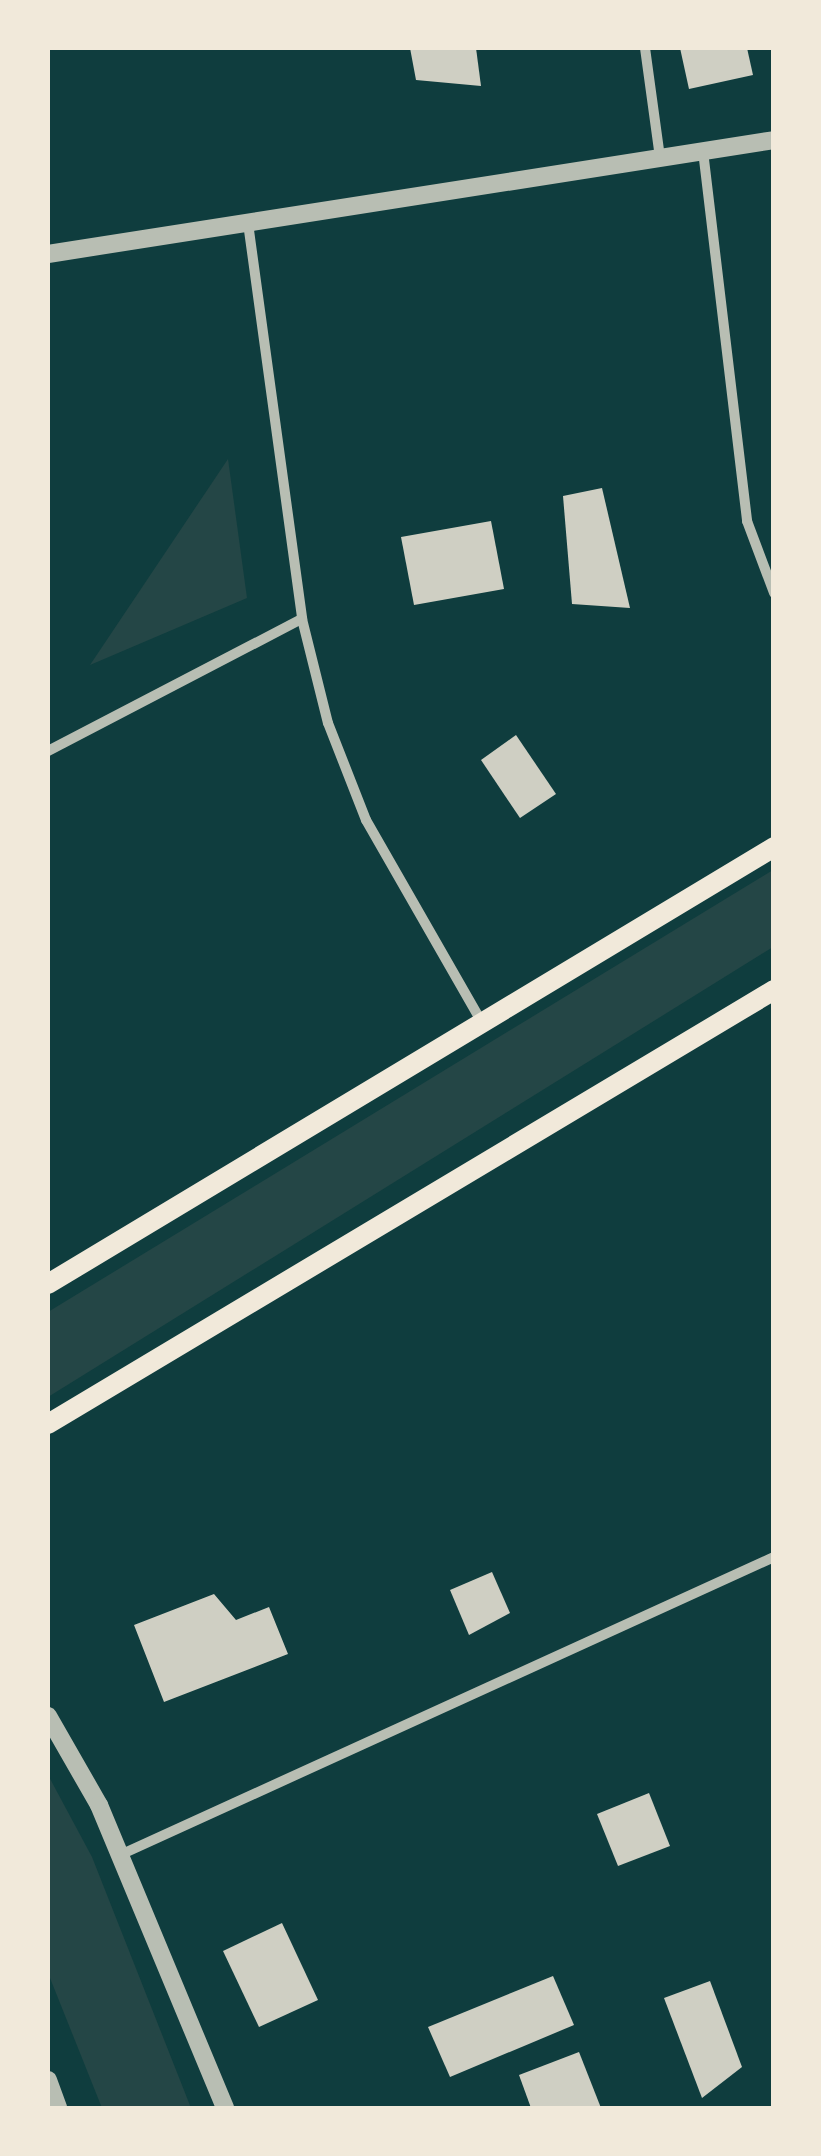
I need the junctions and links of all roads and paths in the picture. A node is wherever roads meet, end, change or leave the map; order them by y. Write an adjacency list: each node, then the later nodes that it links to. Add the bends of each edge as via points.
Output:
1 (646, 48): 4 (street)
2 (774, 140): 3 (street)
3 (703, 150): 4 (street); 7 (street, via 748,521)
4 (660, 156): 5 (street)
5 (248, 223): 6 (street); 8 (street)
6 (48, 254)
7 (774, 592)
8 (302, 619): 9 (street); 12 (street, via 328,723 366,820)
9 (48, 751)
10 (774, 847): 12 (main road)
11 (774, 990): 14 (main road)
12 (481, 1021): 13 (main road)
13 (48, 1284)
14 (48, 1424)
15 (774, 1557): 17 (street)
16 (48, 1716): 17 (street)
17 (120, 1855): 20 (street)
18 (48, 2080): 19 (street)
19 (58, 2108)
20 (225, 2108)

